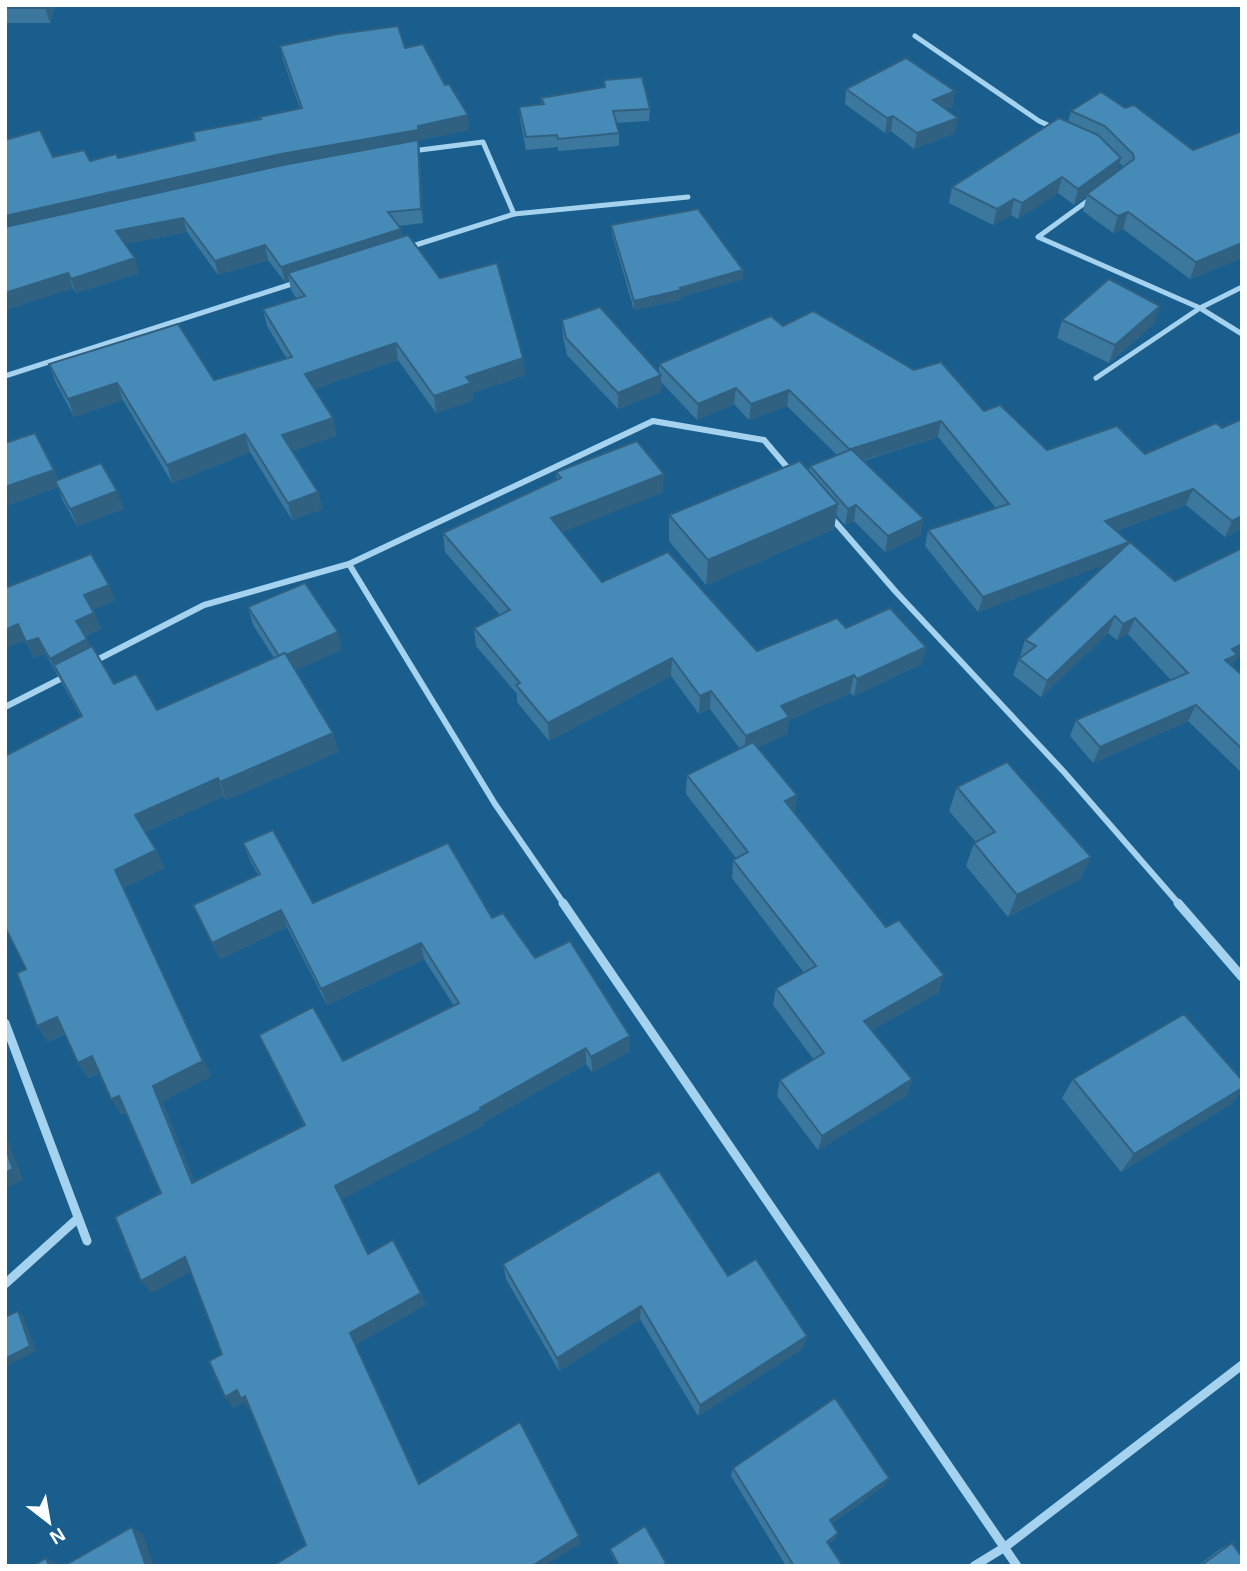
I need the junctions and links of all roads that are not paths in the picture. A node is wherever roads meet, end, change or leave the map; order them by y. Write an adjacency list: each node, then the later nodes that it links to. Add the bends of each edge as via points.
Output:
1 (915, 36): 2 (street)
2 (1062, 132)
3 (404, 152): 6 (street, via 483,142)
4 (1102, 190): 10 (street, via 1038,237)
5 (688, 197): 6 (street)
6 (514, 214): 7 (street)
7 (396, 251)
8 (305, 280): 12 (street)
9 (1242, 287): 10 (street)
10 (1200, 309): 11 (street); 13 (street)
11 (1242, 334)
12 (5, 376)
13 (1096, 378)
14 (799, 481): 16 (street, via 764,440 653,421)
15 (825, 511): 18 (street, via 1064,772)
16 (349, 565): 17 (street, via 204,605); 24 (street, via 495,804)
17 (5, 707)
18 (1242, 977)
19 (5, 1023): 20 (street)
20 (77, 1219): 21 (street); 22 (street)
21 (87, 1241)
22 (5, 1284)
23 (1242, 1366): 24 (street)
24 (1005, 1547): 25 (street); 26 (street)
25 (974, 1566)
26 (1017, 1566)

